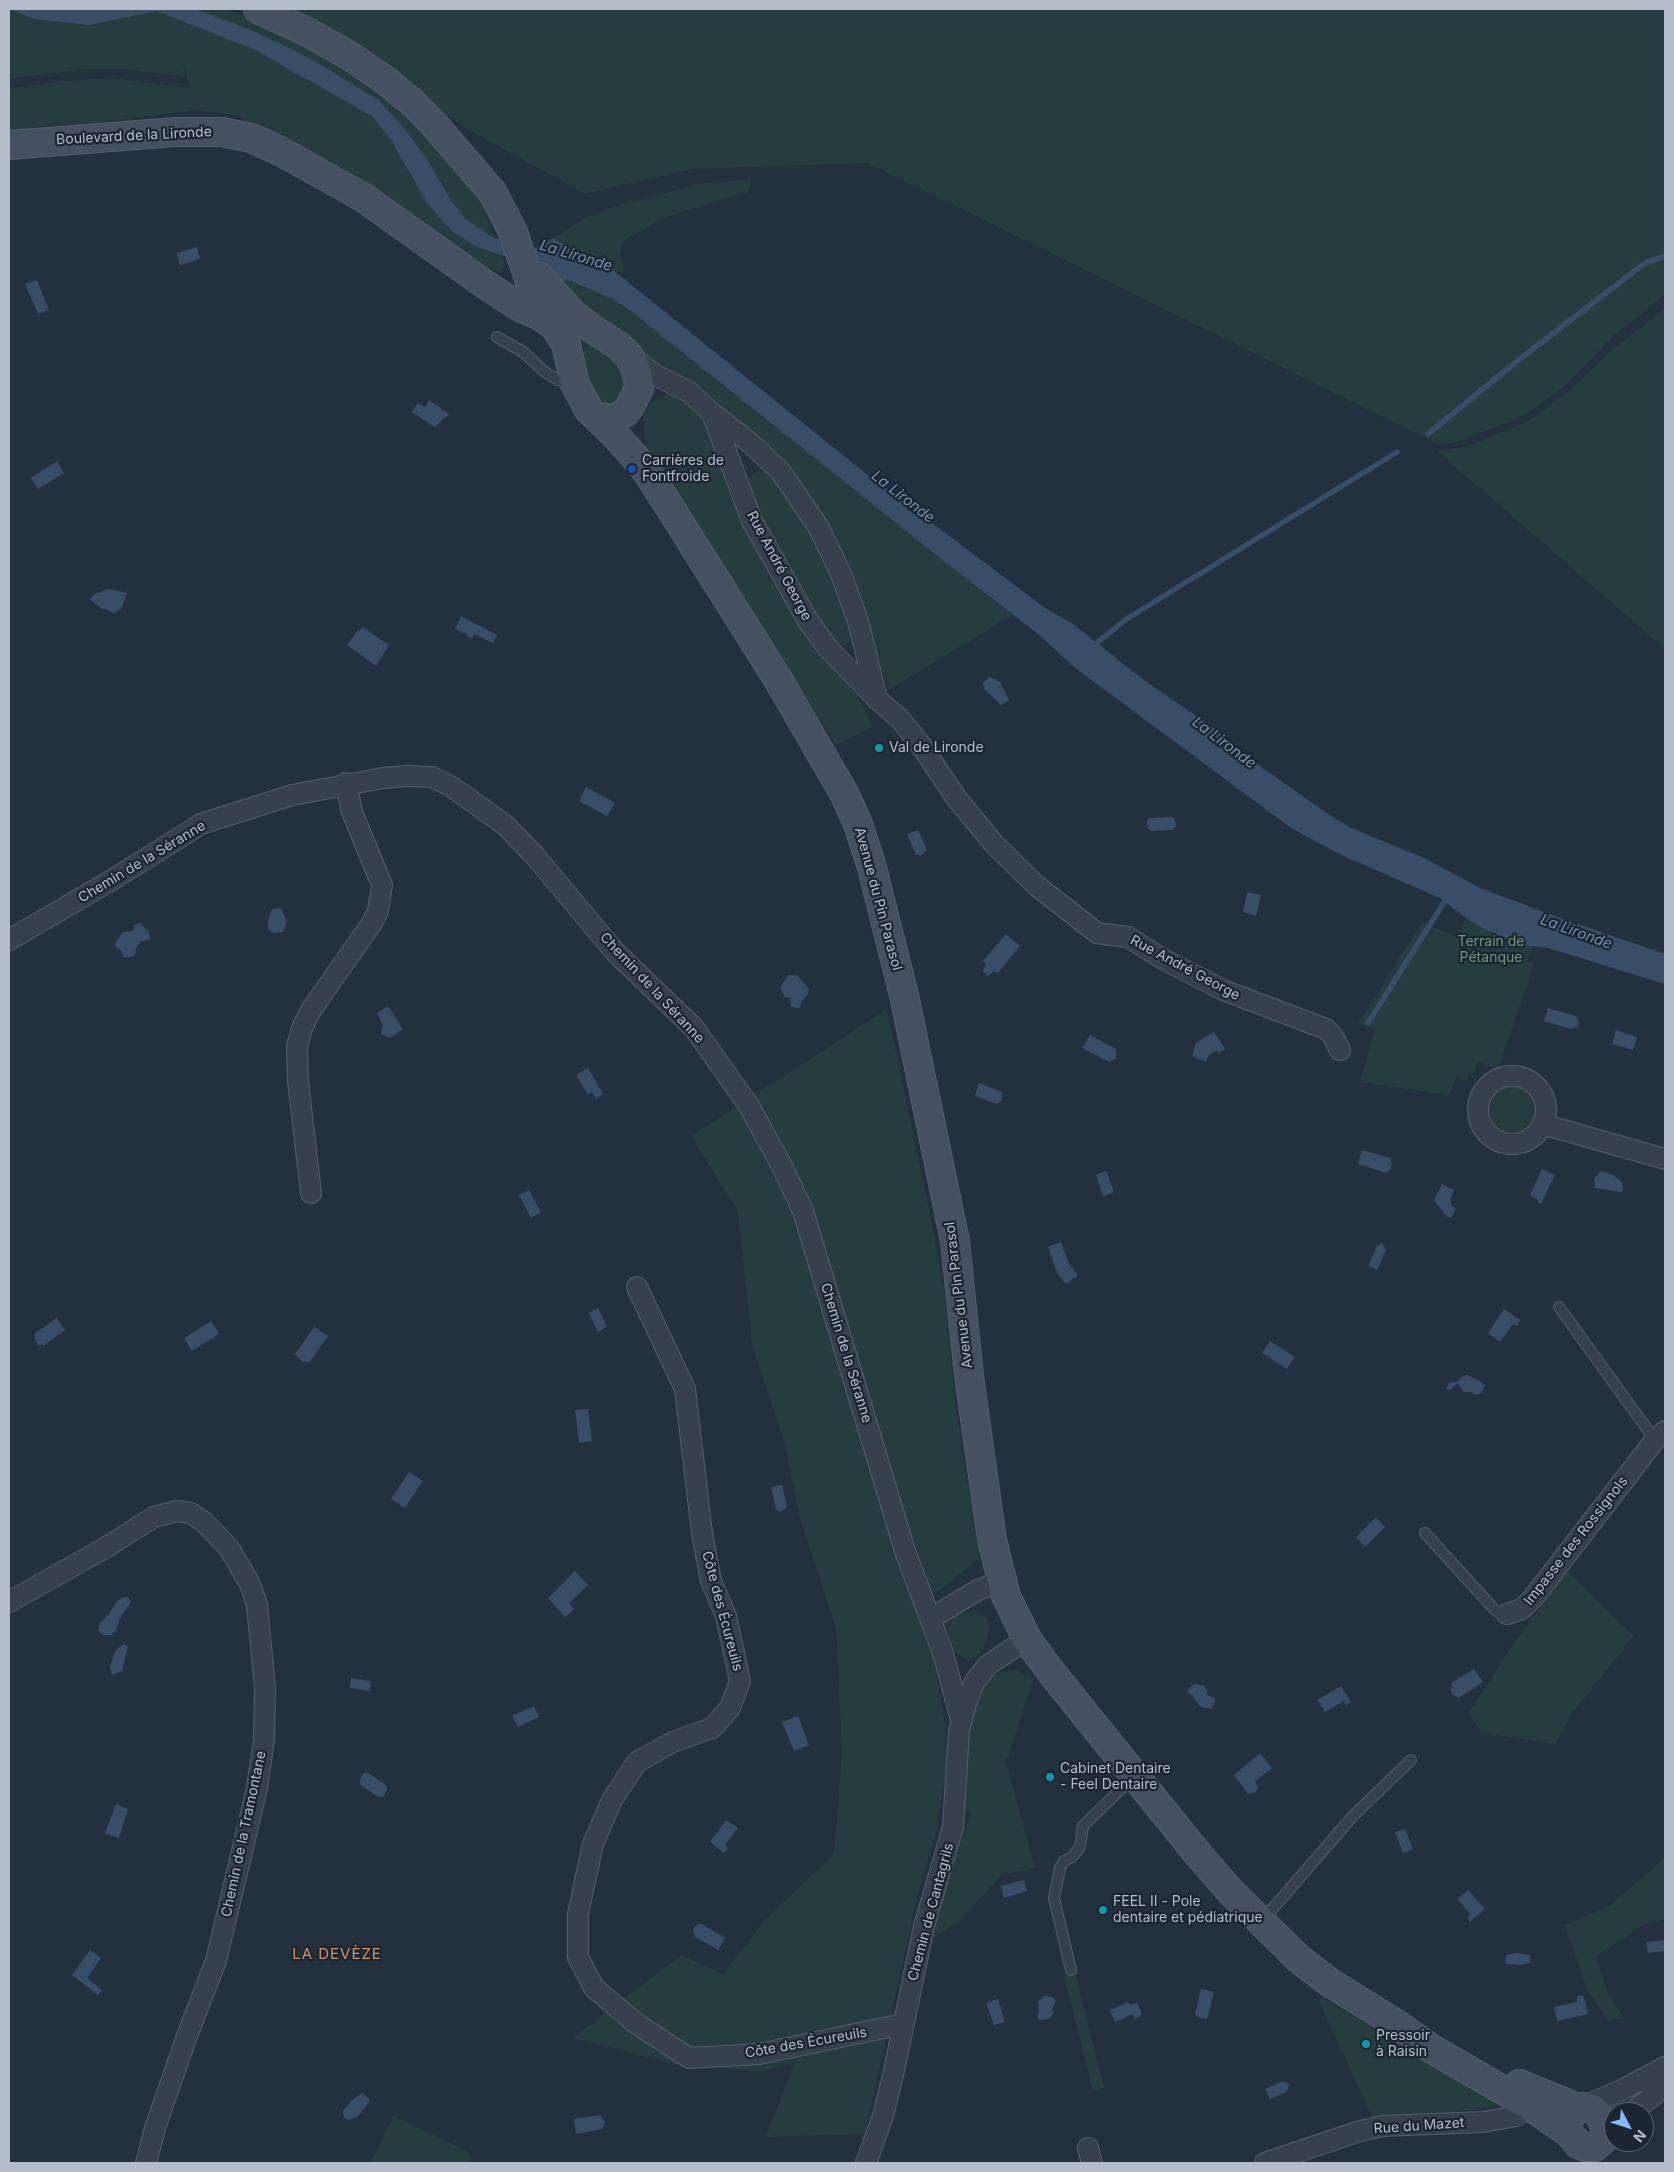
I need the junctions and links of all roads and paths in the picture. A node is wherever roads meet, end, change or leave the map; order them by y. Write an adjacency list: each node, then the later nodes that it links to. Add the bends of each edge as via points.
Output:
1 (258, 9): 3 (street, via 350,56 413,104 493,193)
2 (9, 145): 4 (street, Boulevard de la Lironde, via 176,132 222,132 252,138 364,198)
3 (532, 278): 4 (street, Boulevard de la Lironde, via 509,292); 5 (street)
4 (486, 285): 5 (street, Boulevard de la Lironde, via 540,316)
5 (564, 320): 6 (street, Boulevard de la Lironde); 9 (street)
6 (601, 334): 8 (street); 9 (street, via 590,335 579,342 574,350)
7 (497, 337): 9 (lane, via 523,352 558,380)
8 (629, 356): 10 (street, Rue André George); 11 (street, via 638,377)
9 (573, 376): 13 (street)
10 (670, 381): 11 (street); 12 (street, Rue André George, via 698,398)
11 (637, 393): 13 (street, via 625,413 612,419); 14 (street, Avenue du Pin Parasol, via 637,433)
12 (712, 414): 15 (street, Rue André George, via 752,521 807,619 827,647); 15 (street, Rue André George, via 781,472 819,528 858,621)
13 (595, 416): 14 (street, Avenue du Pin Parasol)
14 (647, 472): 26 (street, Avenue du Pin Parasol, via 817,745 845,795 862,838 904,995 955,1241 983,1486)
15 (877, 699): 18 (street, Rue André George, via 900,719 957,799 995,845 1061,906 1097,933 1128,937 1223,990 1326,1029)
16 (346, 783): 17 (street, Chemin de la Séranne, via 292,795 201,824); 21 (street, via 352,812 382,885 378,911 372,923 311,1010 297,1046); 29 (street, Chemin de la Séranne, via 407,776 432,777 488,811 536,856 615,952 694,1028 730,1078 762,1129 803,1210 905,1551)
17 (9, 940)
18 (1340, 1050)
19 (1542, 1124): 20 (street)
20 (1665, 1159)
21 (311, 1193)
22 (637, 1287): 37 (street, Côte des Écureuils, via 685,1388 702,1533 711,1581 726,1616 740,1681 730,1708 712,1728 673,1742 637,1762 612,1800 593,1844 578,1914 578,1958 594,1988 637,2024 689,2058 759,2054)
23 (1559, 1307): 24 (lane, Impasse des Rossignols)
24 (1660, 1435): 28 (street, Impasse des Rossignols, via 1533,1598 1522,1609)
25 (1425, 1533): 28 (lane, Impasse des Rossignols, via 1494,1610)
26 (1002, 1581): 29 (street, via 978,1590); 30 (street, Avenue du Pin Parasol, via 1012,1611)
27 (9, 1602): 43 (street, Chemin de la Tramontane, via 154,1517 177,1510 191,1513 204,1522 229,1548 250,1584 257,1605 265,1688 263,1747 257,1788 216,1962 184,2042)
28 (1507, 1614)
29 (931, 1616): 31 (street, Chemin de la Séranne)
30 (1027, 1639): 32 (street, via 981,1673); 34 (street, Avenue du Pin Parasol)
31 (952, 1686): 32 (street, Chemin de Cantagrils)
32 (961, 1720): 37 (street, Chemin de Cantagrils, via 953,1827 924,1926)
33 (1412, 1760): 35 (lane, via 1353,1816)
34 (1136, 1778): 35 (street, Avenue du Pin Parasol, via 1224,1885); 36 (lane, via 1084,1826 1080,1847 1060,1868 1054,1898)
35 (1260, 1922): 40 (street, Avenue du Pin Parasol, via 1316,1973 1398,2025)
36 (1071, 1970)
37 (903, 2024): 44 (street, Chemin de Cantagrils, via 885,2107)
38 (1665, 2067): 42 (street, via 1626,2088)
39 (1665, 2086): 41 (street)
40 (1528, 2097): 42 (street, Avenue du Pin Parasol); 45 (street, Rue du Mazet, via 1517,2116 1483,2122 1382,2126)
41 (1645, 2102)
42 (1590, 2136)
43 (146, 2163)
44 (866, 2163)
45 (1265, 2163)

